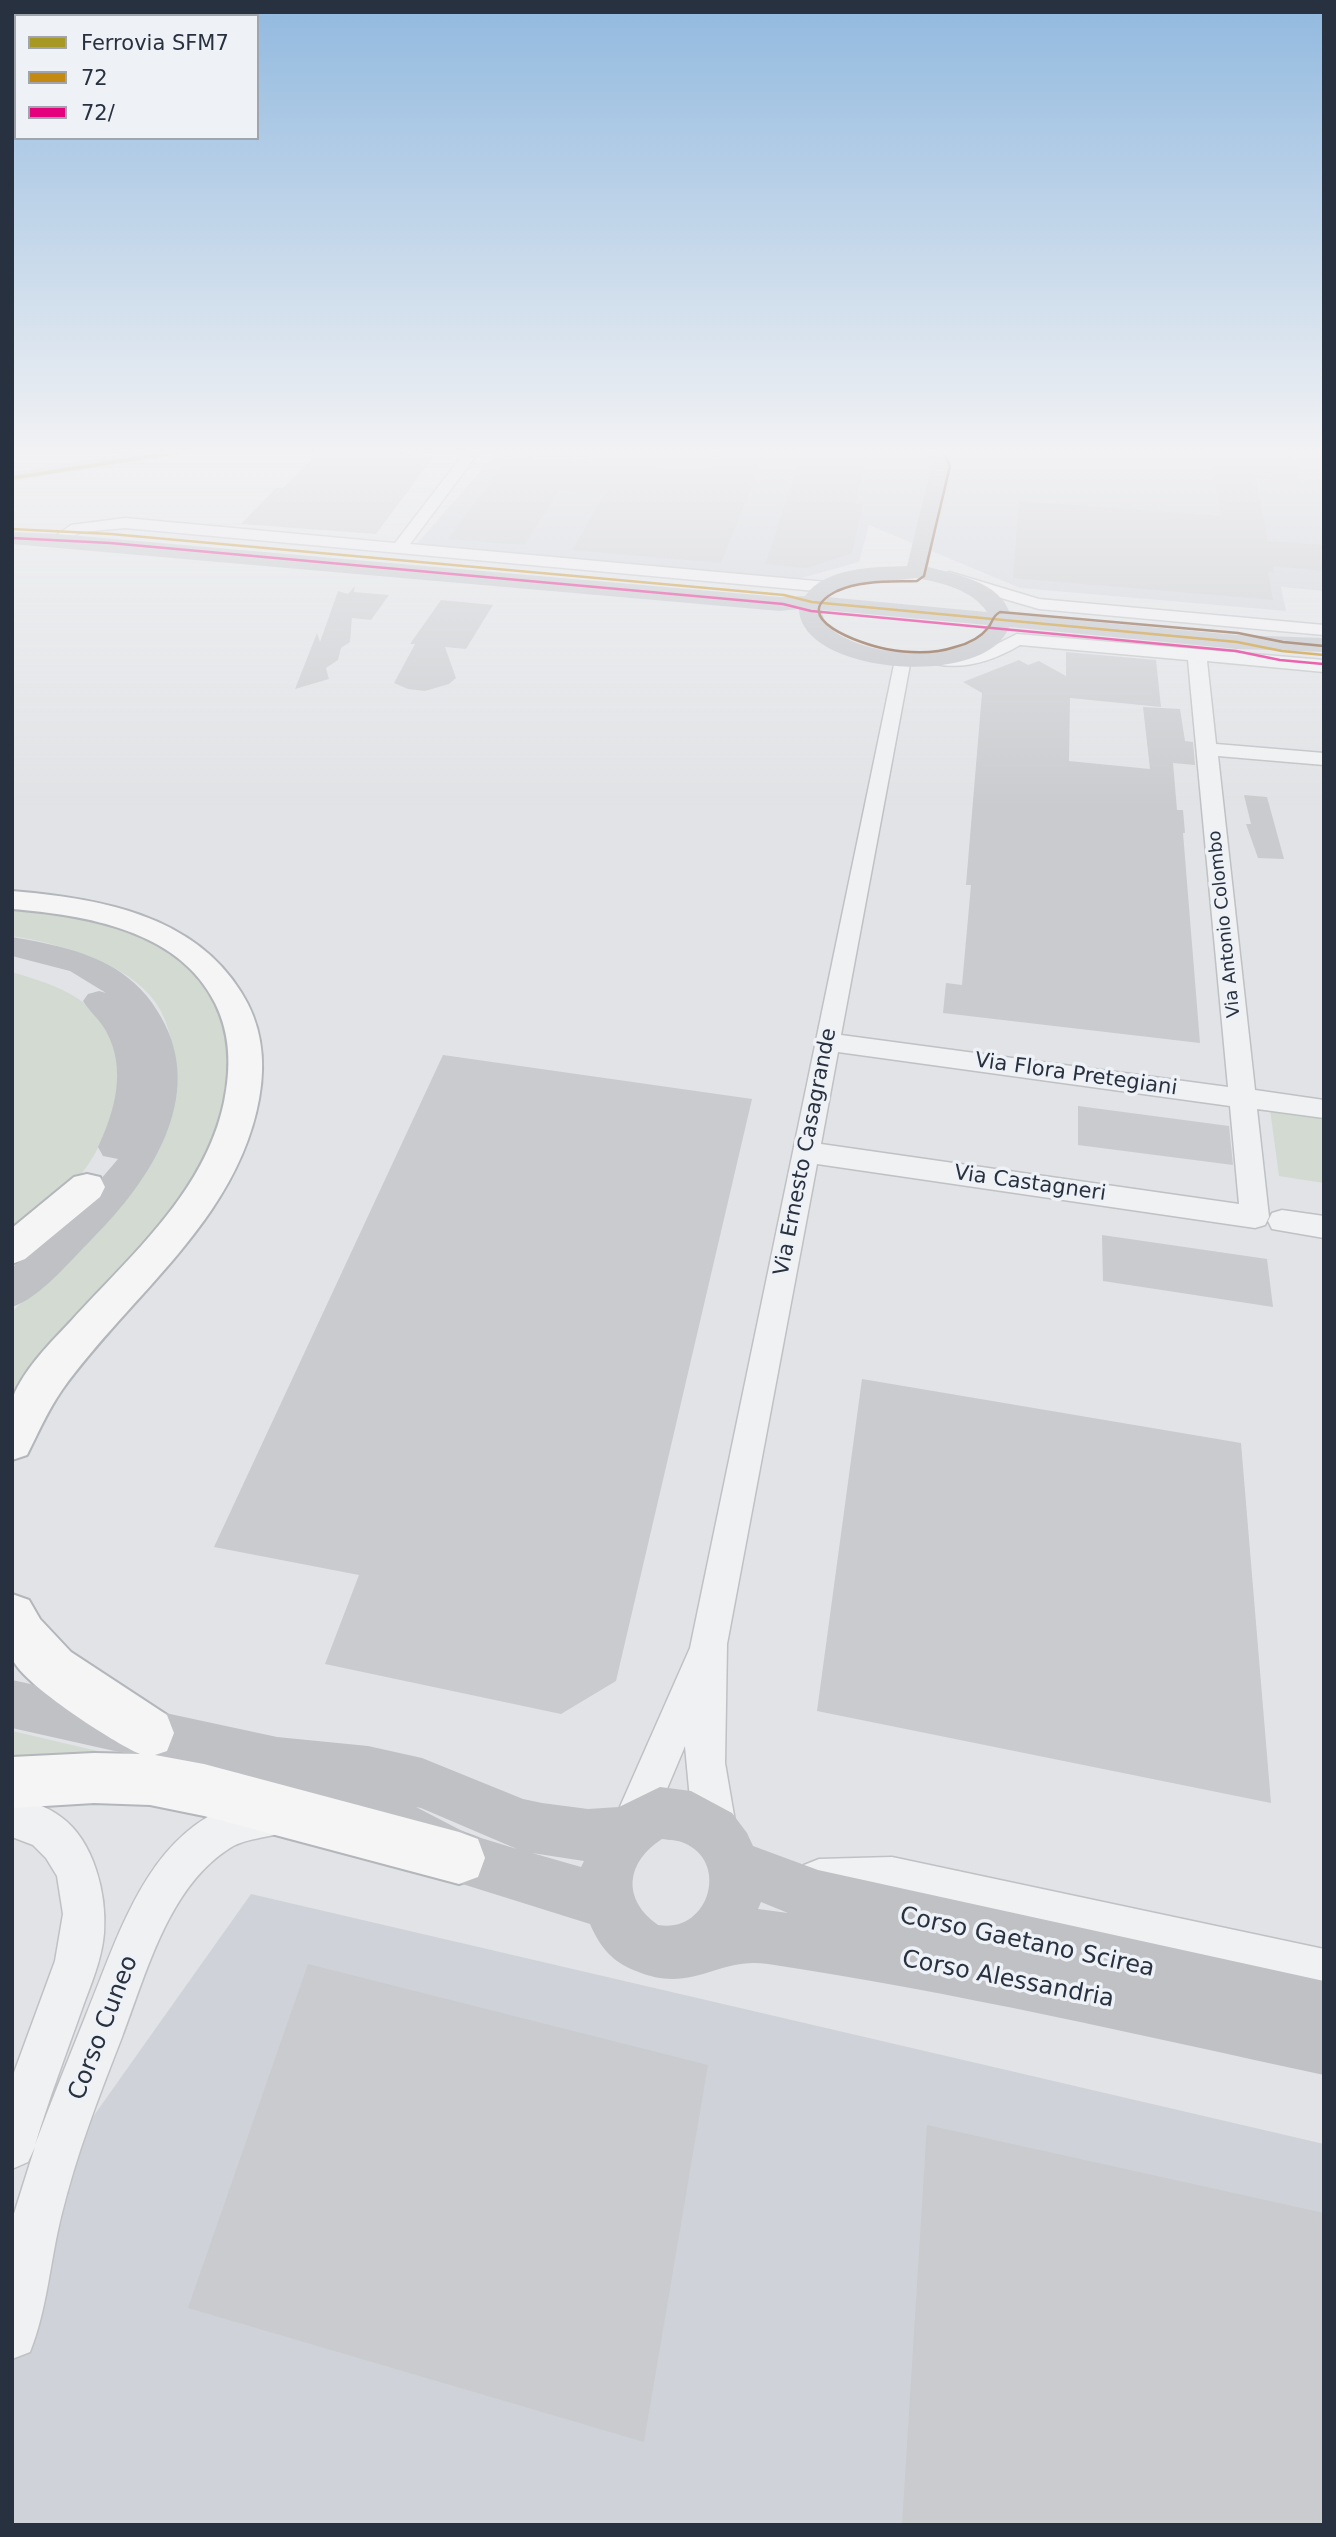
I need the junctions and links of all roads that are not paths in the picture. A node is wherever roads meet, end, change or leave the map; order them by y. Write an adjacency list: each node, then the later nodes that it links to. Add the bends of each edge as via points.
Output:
1 (426, 570): 5 (street, via 780,604)
2 (609, 570): 5 (street)
3 (916, 572): 4 (street); 5 (street, via 861,575)
4 (942, 575): 6 (street, via 985,597 997,609); 7 (street, via 981,584 1028,603)
5 (819, 594): 6 (street); 12 (street, via 810,616 830,639 850,649)
6 (1000, 621): 8 (street); 13 (street, via 994,636 976,649)
7 (1324, 630)
8 (1237, 642): 9 (street); 11 (street)
9 (1324, 645)
10 (1198, 653): 13 (street, via 1017,639 990,655); 14 (street); 15 (street, Via Antonio Colombo)
11 (1324, 655)
12 (902, 659): 13 (street); 20 (street, Via Ernesto Casagrande)
13 (937, 659)
14 (1324, 666)
15 (1207, 749): 16 (street); 21 (street, Via Antonio Colombo)
16 (1324, 759)
17 (12, 900): 30 (highway, via 68,905 113,916 153,930 190,953 230,999 240,1020 247,1063 234,1136 204,1192 50,1375 28,1406)
18 (12, 946): 29 (street, via 83,965 126,992 150,1022 162,1082 144,1147 129,1169 87,1219)
19 (12, 962): 24 (street, via 79,986 113,1014 129,1041 135,1084 131,1107 110,1158)
20 (828, 1042): 21 (street, Via Flora Pretegiani); 23 (street, Via Ernesto Casagrande)
21 (1244, 1098): 22 (street, Via Flora Pretegiani); 25 (street, Via Antonio Colombo)
22 (1324, 1109)
23 (805, 1152): 25 (street, Via Castagneri); 32 (street, Via Ernesto Casagrande)
24 (87, 1187): 27 (highway); 28 (street)
25 (1269, 1219): 26 (street, Via Castagneri)
26 (1324, 1227)
27 (12, 1249)
28 (12, 1269)
29 (12, 1293)
30 (12, 1442)
31 (12, 1616): 34 (highway, via 41,1658)
32 (709, 1644): 39 (street, Via Ernesto Casagrande); 41 (street, Via Ernesto Casagrande, via 703,1746 707,1801)
33 (12, 1704): 34 (street)
34 (149, 1733): 35 (street)
35 (277, 1762): 39 (street, via 368,1771 422,1783 542,1829 588,1835); 40 (street)
36 (12, 1783): 38 (highway, via 94,1777 150,1780)
37 (12, 1817): 47 (street, via 39,1825 59,1841 75,1865 83,1932 72,1978)
38 (306, 1818): 40 (highway); 48 (street, Corso Cuneo, via 247,1820 218,1832 196,1849 157,1904 94,2050 42,2198)
39 (628, 1830): 41 (street, via 660,1814 692,1816); 42 (street, via 609,1859)
40 (459, 1858): 42 (street)
41 (743, 1860): 43 (street, via 728,1916 710,1941); 44 (street, via 892,1878); 45 (street, Corso Gaetano Scirea, via 818,1897)
42 (608, 1902): 43 (street, via 616,1923 649,1951)
43 (692, 1951): 46 (street, Corso Alessandria, via 736,1938 764,1936 929,1963)
44 (1324, 1971)
45 (1324, 2009)
46 (1324, 2046)
47 (12, 2146)
48 (12, 2334)

